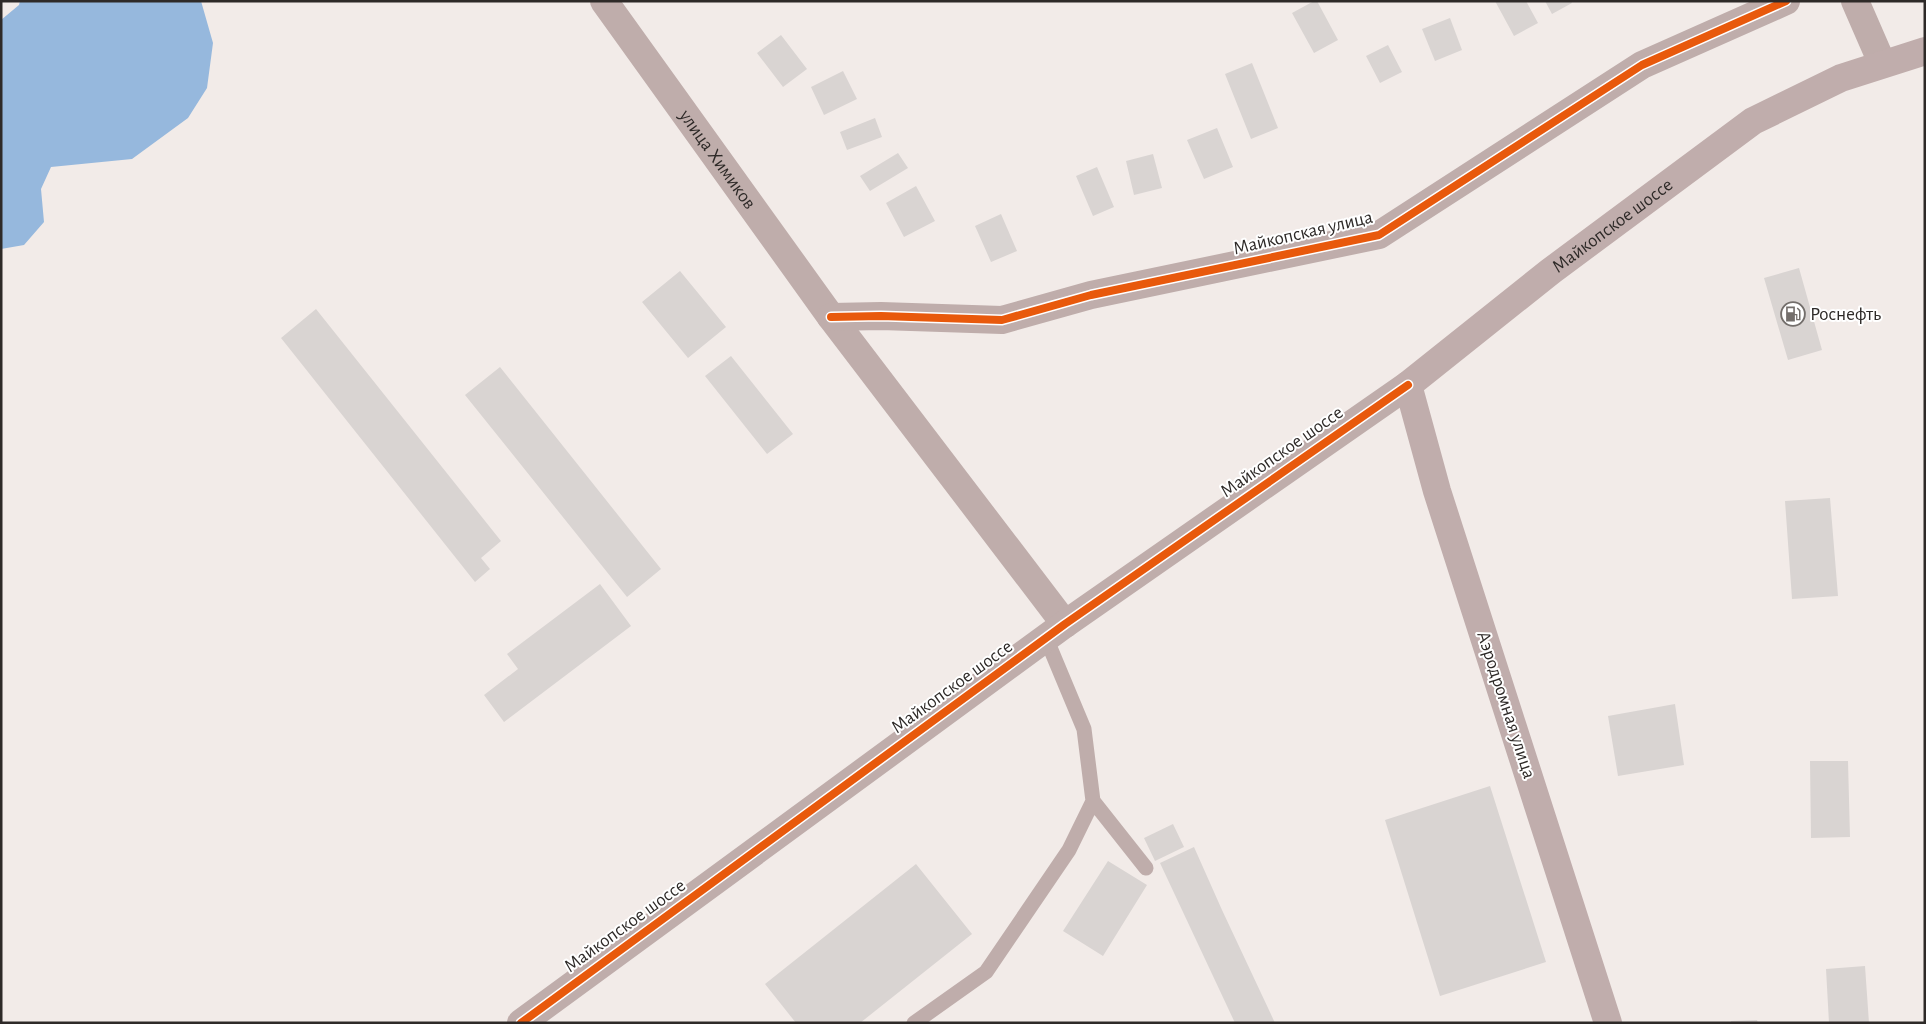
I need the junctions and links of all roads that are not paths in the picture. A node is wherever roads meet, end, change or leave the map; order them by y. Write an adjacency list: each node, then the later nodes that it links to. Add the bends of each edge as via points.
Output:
1 (604, 1): 6 (street, улица Химиков)
2 (1786, 1): 6 (street, Майкопская улица, via 1642,65 1379,235 1091,295 1002,320)
3 (1855, 1): 5 (street)
4 (1925, 50): 5 (main road, Майкопское шоссе)
5 (1882, 63): 7 (main road, Майкопское шоссе, via 1841,78 1753,121 1551,271)
6 (831, 317): 8 (street, улица Химиков)
7 (1408, 385): 8 (street, Майкопское шоссе); 13 (main road, Аэродромная улица, via 1437,491)
8 (1056, 631): 9 (lane, via 1084,729); 11 (street, Майкопское шоссе)
9 (1094, 801): 10 (lane); 12 (lane, via 1069,850 986,972)
10 (1146, 868)
11 (521, 1023)
12 (914, 1023)
13 (1608, 1023)

